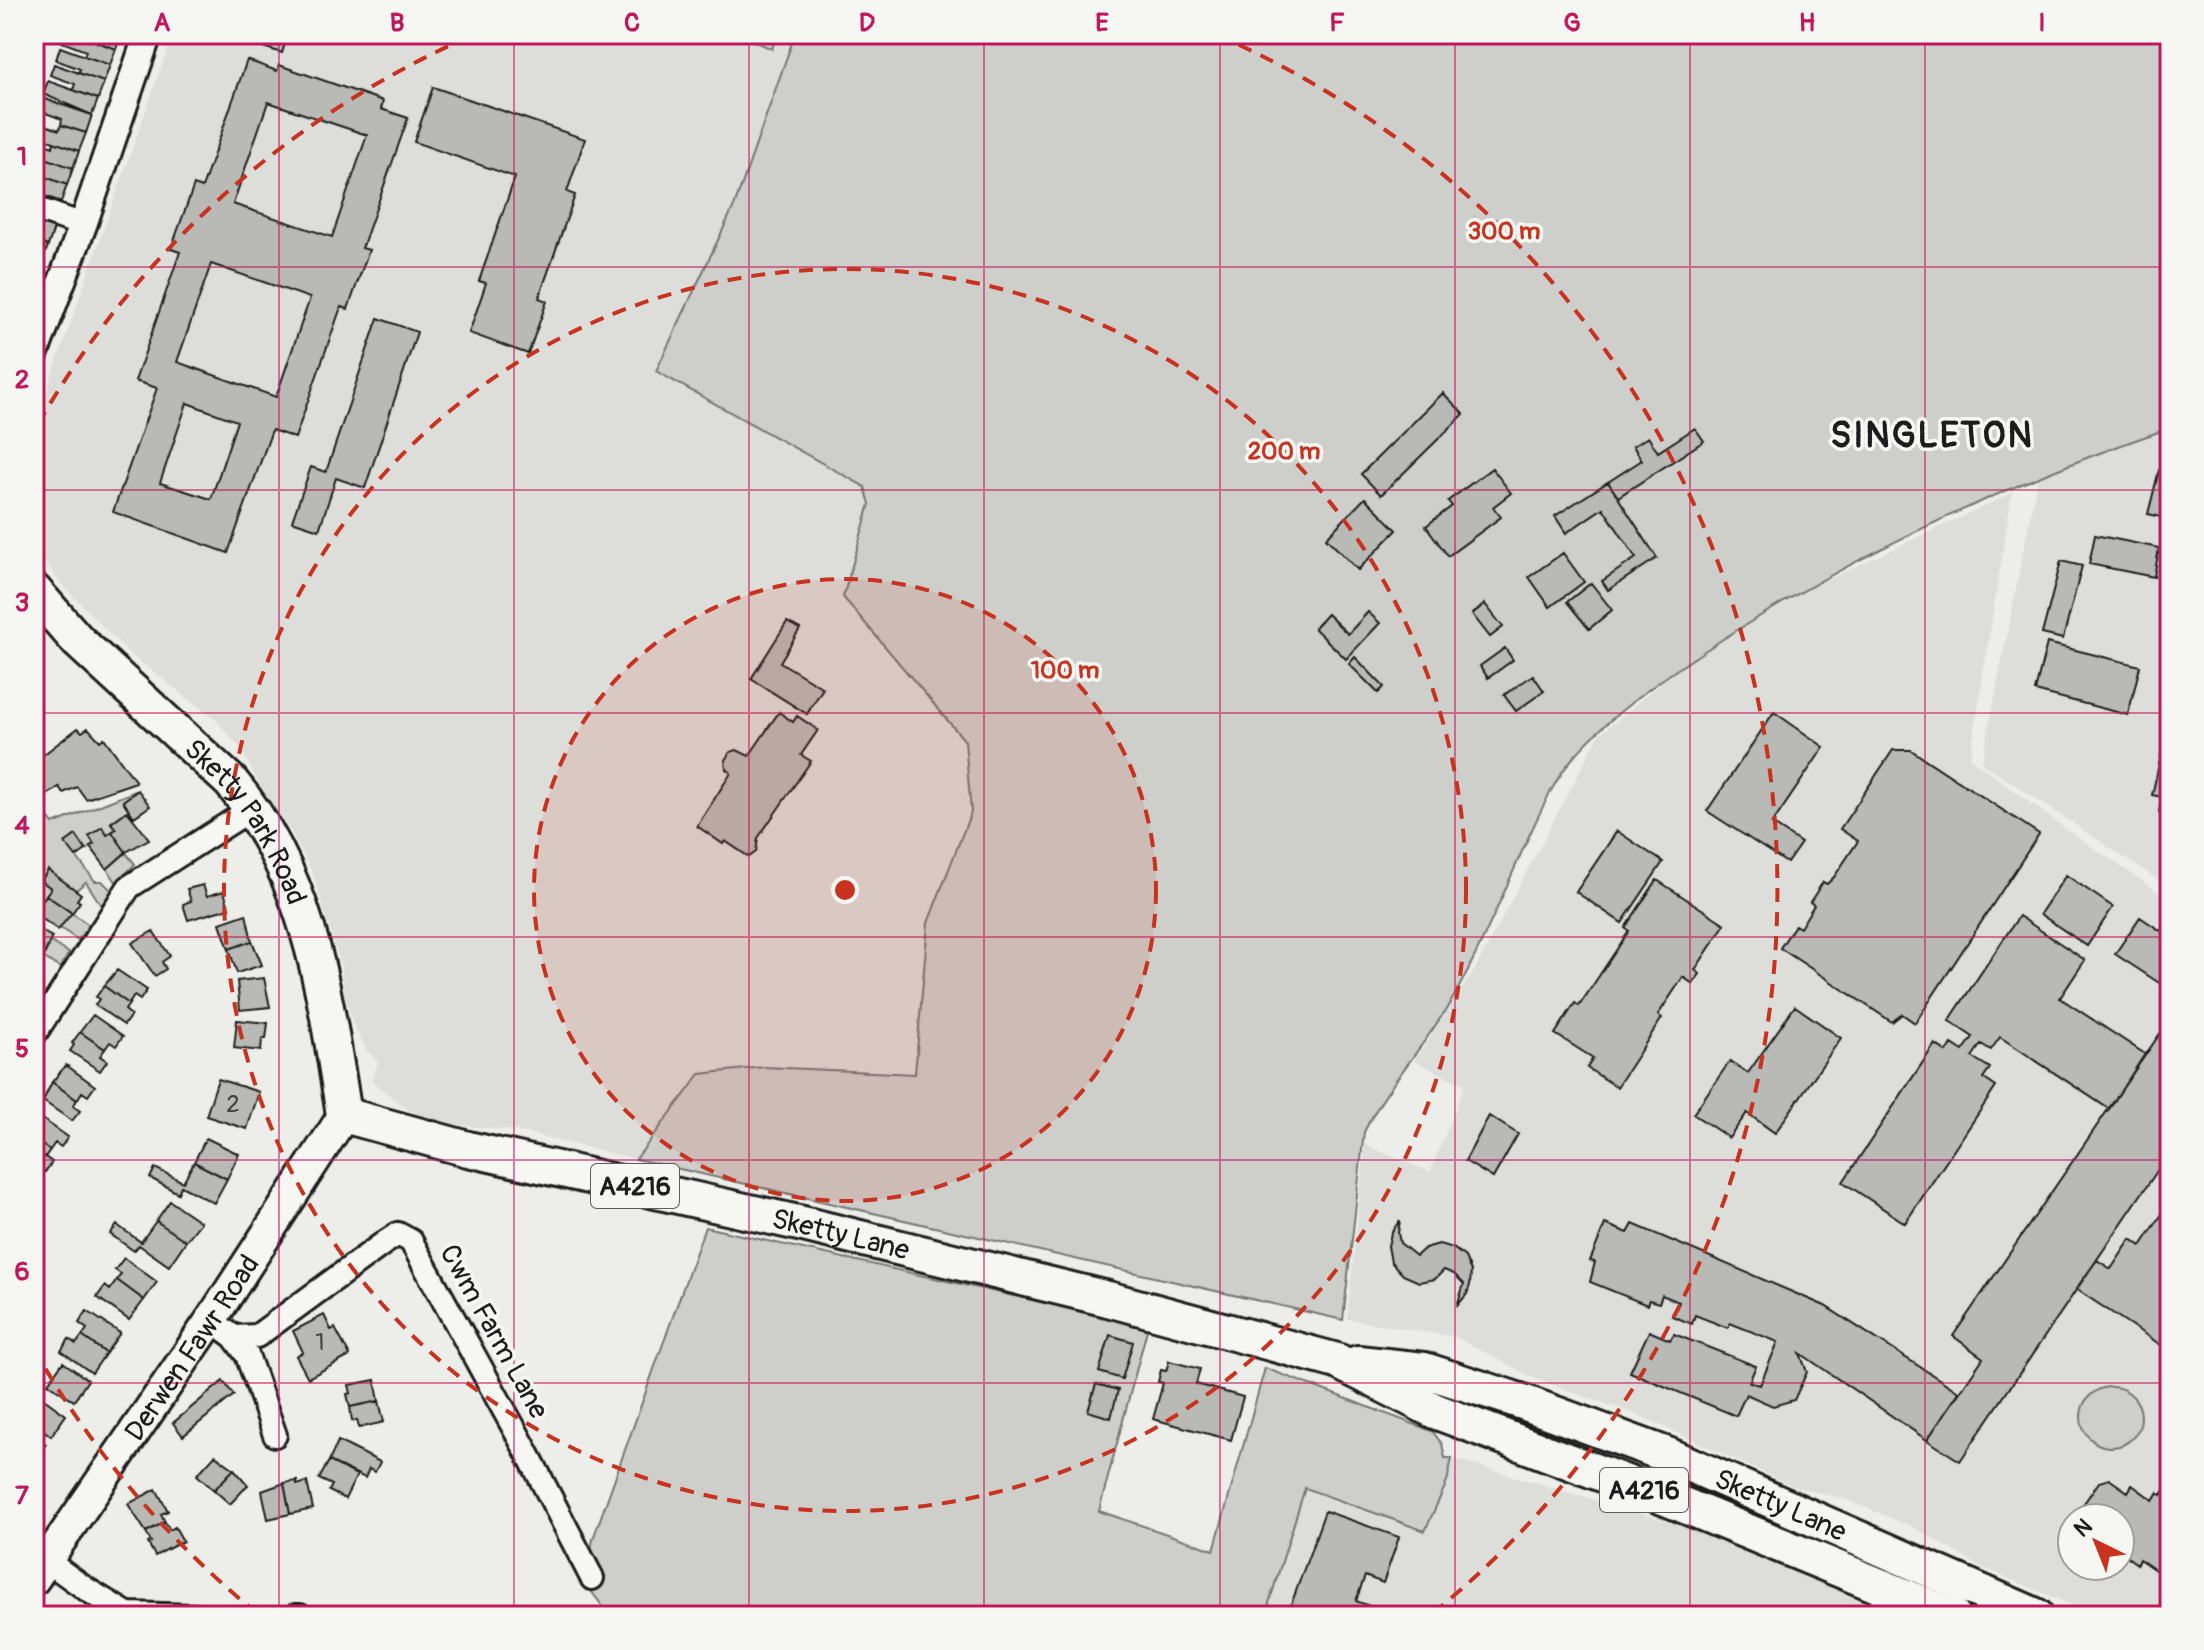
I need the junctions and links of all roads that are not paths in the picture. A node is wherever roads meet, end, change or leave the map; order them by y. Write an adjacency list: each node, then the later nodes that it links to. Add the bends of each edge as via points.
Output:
1 (148, 34): 3 (street)
2 (34, 208): 3 (street)
3 (83, 225): 4 (street)
4 (34, 355)
5 (34, 591): 6 (main road, Sketty Park Road, via 78,641)
6 (253, 808): 7 (street, via 129,887); 8 (main road, Sketty Park Road, via 298,896 324,987)
7 (34, 1035)
8 (344, 1115): 9 (main road, Derwen Fawr Road); 10 (main road, Sketty Lane / A4216, via 468,1149 1093,1295)
9 (223, 1328): 11 (street, via 247,1355); 12 (main road, Derwen Fawr Road); 13 (street, Cwm Farm Lane, via 257,1336 398,1234 411,1241)
10 (1337, 1361): 16 (main road, Sketty Lane / A4216, via 1435,1411 1666,1498); 17 (main road, Sketty Lane / A4216, via 1424,1370 1520,1401 1670,1456)
11 (275, 1435)
12 (40, 1570): 14 (street, via 86,1589)
13 (592, 1578)
14 (126, 1615): 15 (street)
15 (196, 1616)
16 (1953, 1616)
17 (2036, 1616)

